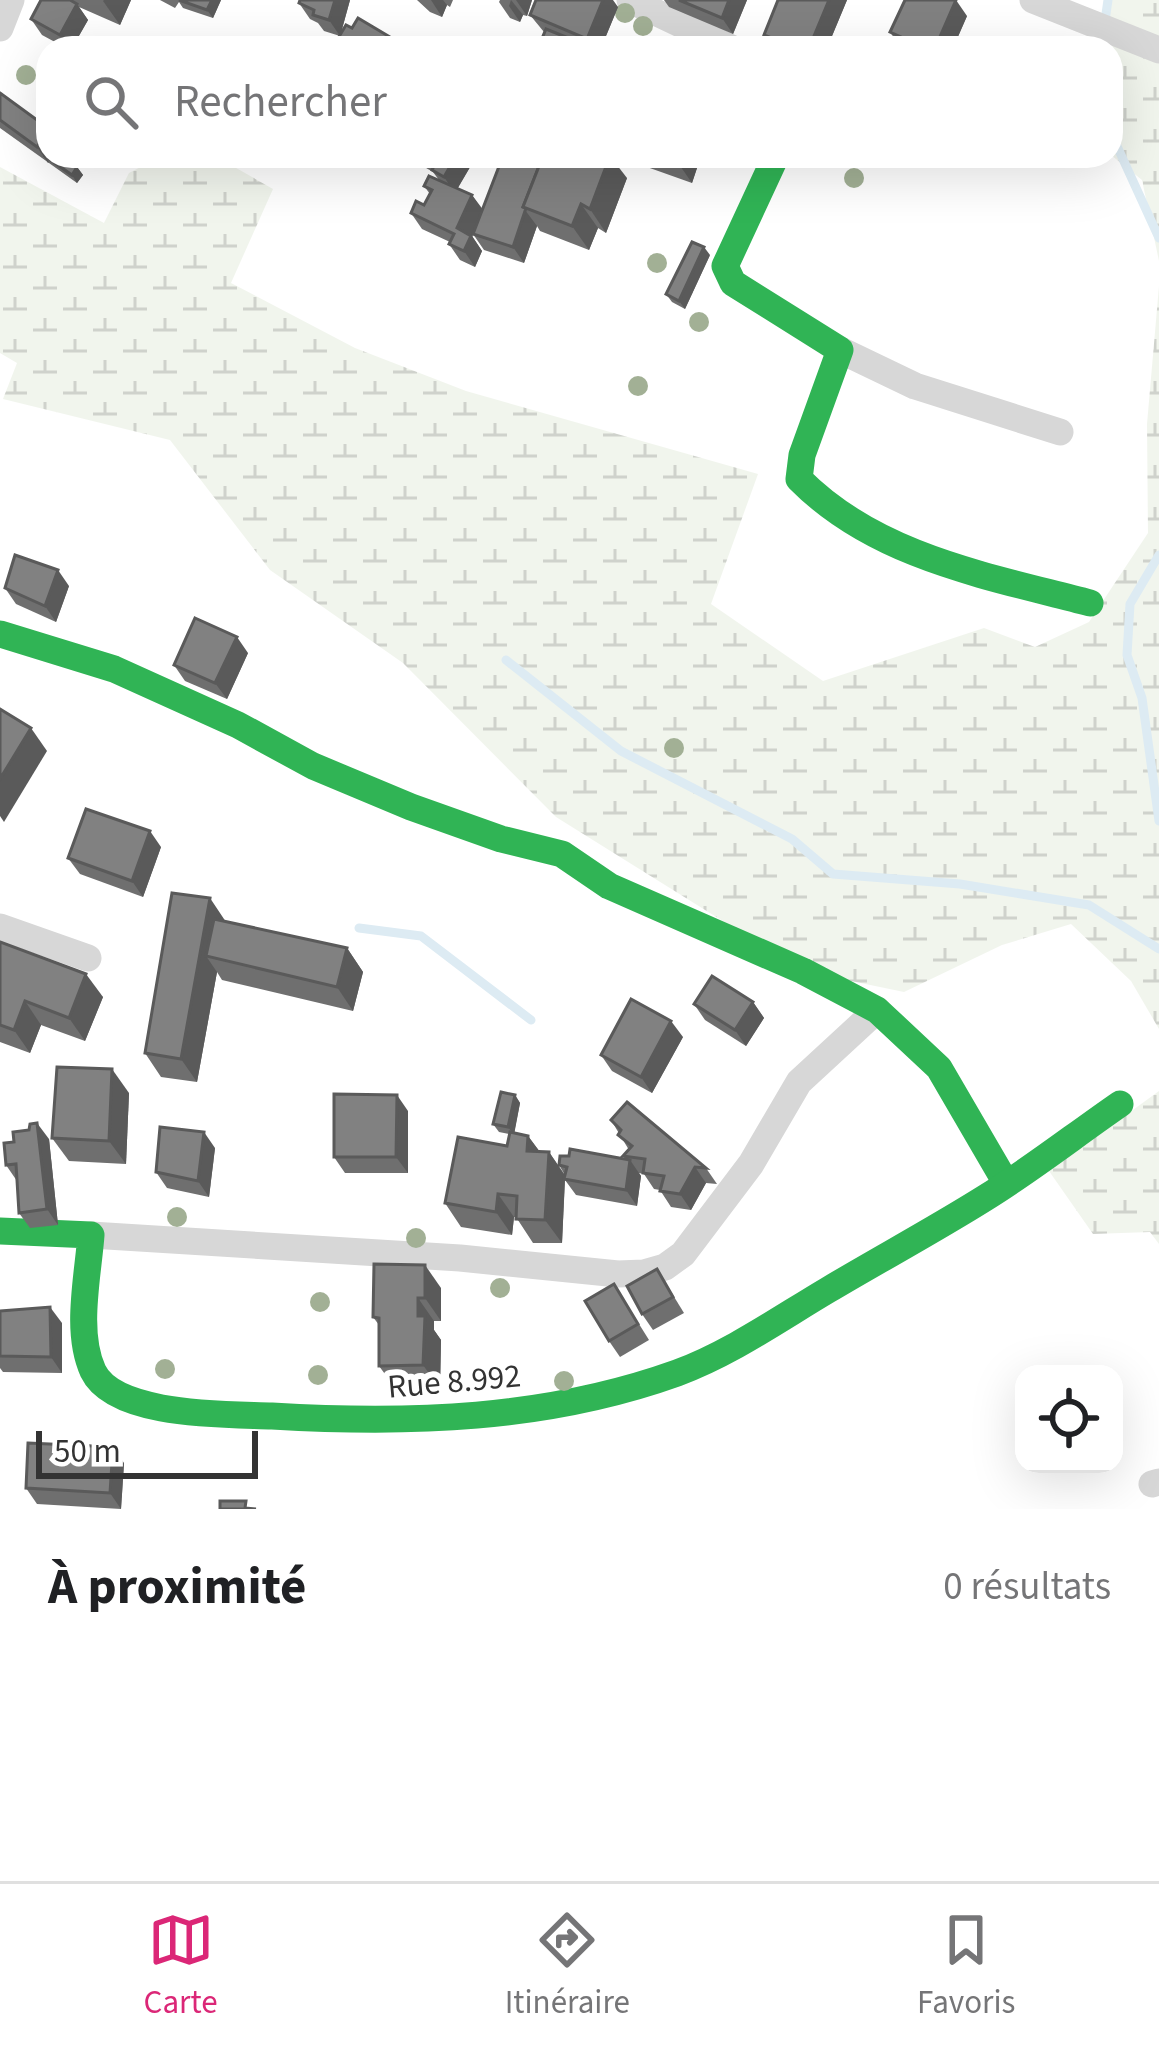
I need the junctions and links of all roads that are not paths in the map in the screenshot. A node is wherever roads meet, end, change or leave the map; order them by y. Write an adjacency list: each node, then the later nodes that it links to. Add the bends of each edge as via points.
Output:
1 (11, 0): 4 (street)
2 (630, 0): 5 (street)
3 (1033, 0): 6 (street)
4 (0, 28)
5 (706, 36)
6 (1122, 36)
7 (1123, 36): 8 (street)
8 (1159, 50)
9 (770, 168): 10 (street, via 725,266 733,283)
10 (840, 350): 11 (street, via 915,386); 12 (street, via 802,455 799,479 811,495 888,543)
11 (1060, 432)
12 (1090, 603)
13 (0, 634): 16 (street, via 114,669 411,807 562,854 610,886)
14 (0, 927): 15 (street)
15 (88, 958)
16 (877, 1010): 18 (street, via 939,1068); 20 (street, via 800,1082 751,1164 665,1268 600,1273)
17 (1120, 1104): 18 (street, Rue 8.992)
18 (1006, 1184): 20 (street, Rue 8.992, via 682,1371 526,1412 433,1422 223,1413 120,1397 94,1375 88,1349)
19 (0, 1231): 20 (street)
20 (91, 1235)

